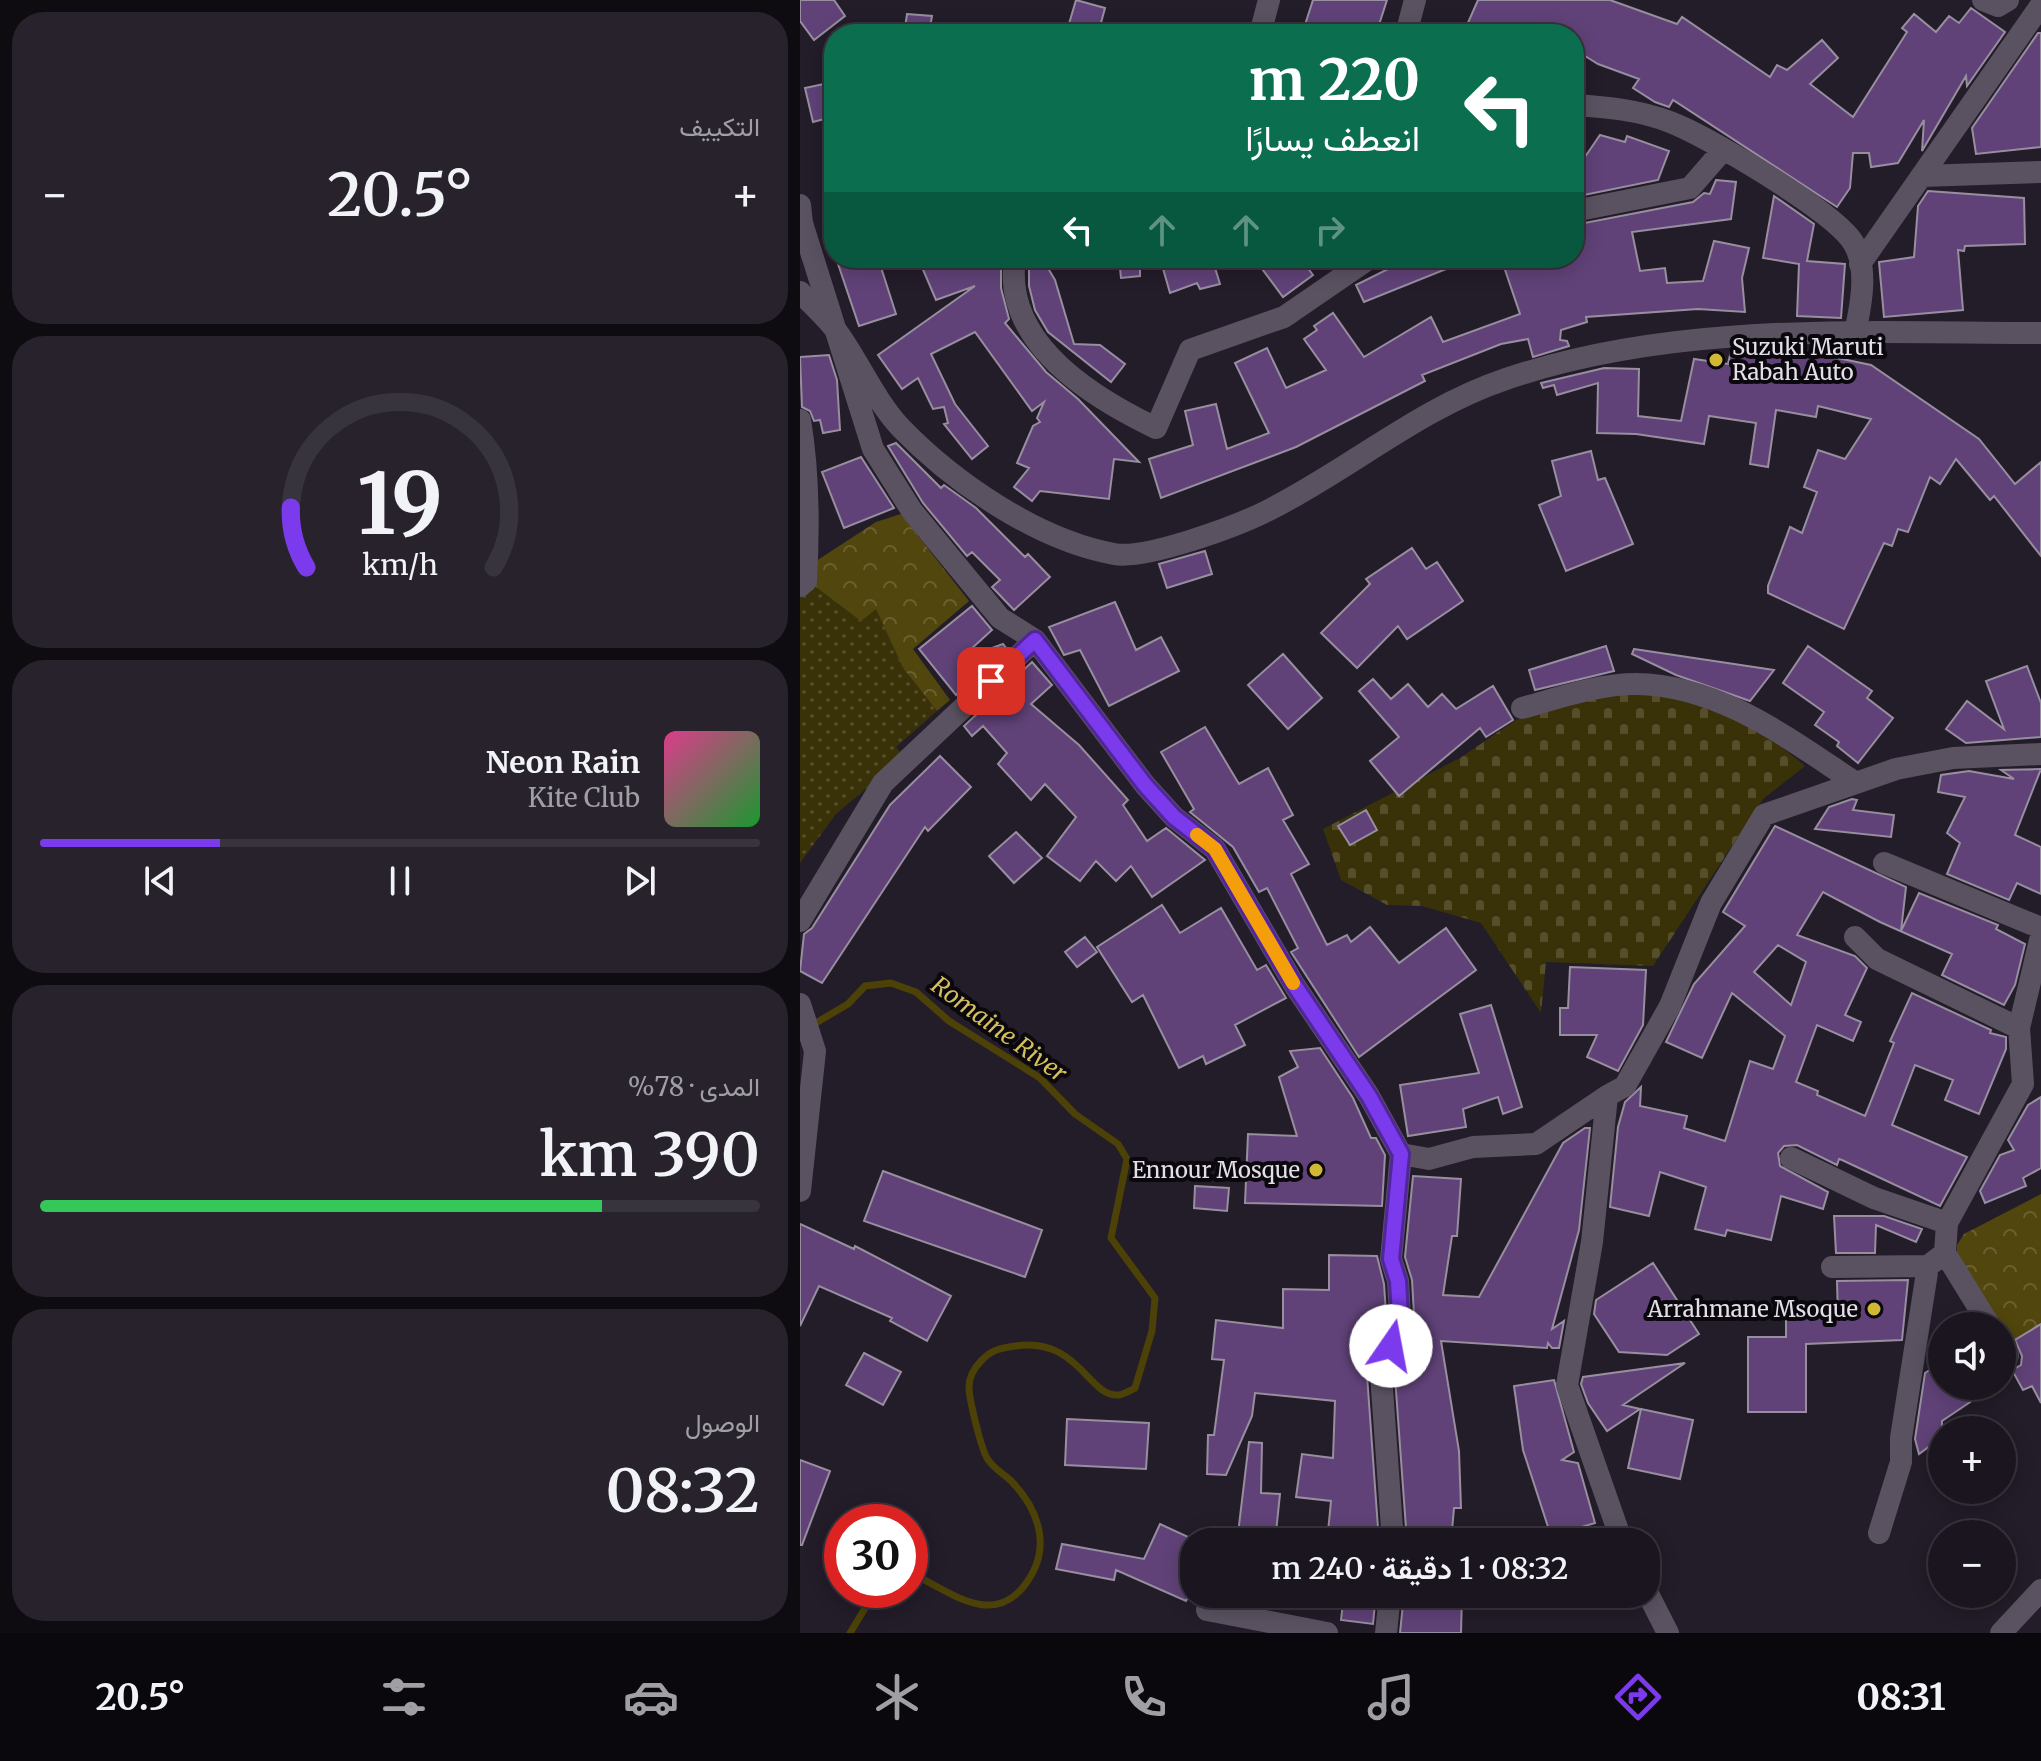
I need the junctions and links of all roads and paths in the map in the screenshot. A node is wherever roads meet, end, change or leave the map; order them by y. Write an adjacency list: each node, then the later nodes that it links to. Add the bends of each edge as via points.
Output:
1 (1269, 0): 6 (street)
2 (1415, 0): 7 (street)
3 (1983, 0): 4 (street, via 1998,6)
4 (2008, 0)
5 (2041, 5): 11 (street)
6 (1263, 24)
7 (1409, 24)
8 (1584, 105): 9 (street, via 1618,107 1671,123)
9 (1723, 150): 13 (street, via 1690,188); 14 (street, via 1821,213 1852,239)
10 (2041, 172): 11 (street)
11 (1922, 176): 14 (street)
12 (800, 205): 18 (street)
13 (1584, 209)
14 (1860, 264): 19 (street, via 1863,296)
15 (1013, 268): 16 (street, via 1011,282 1022,309 1059,369 1105,404 1156,428 1190,350 1284,317)
16 (1355, 268)
17 (800, 292): 18 (street)
18 (836, 331): 19 (street, via 898,425 990,503 1040,529 1116,555 1194,541 1268,510 1426,414 1564,360 1733,336); 23 (street, via 873,449 912,511 1000,618)
19 (1855, 333): 20 (street)
20 (2041, 333)
21 (800, 420): 22 (street, via 808,530 806,581)
22 (800, 586)
23 (1035, 640): 28 (street, via 883,783); 35 (street, via 1145,785 1174,817 1215,849)
24 (1522, 708): 26 (street, via 1591,689 1636,684 1686,691 1750,714)
25 (2041, 754): 26 (street, via 1953,758)
26 (1856, 783): 34 (street, via 1764,815 1711,903 1670,1006 1625,1086)
27 (1884, 863): 29 (street)
28 (800, 921)
29 (2041, 928)
30 (2041, 936): 33 (street)
31 (1855, 937): 33 (street, via 1877,959)
32 (800, 1006): 37 (street, via 815,1051)
33 (2019, 1028): 38 (street, via 2023,1084)
34 (1607, 1096): 35 (street, via 1536,1144 1473,1147 1429,1159); 43 (street, via 1592,1242 1567,1385)
35 (1401, 1154): 42 (street, via 1391,1259 1400,1315 1381,1375)
36 (1791, 1158): 38 (street, via 1874,1198)
37 (800, 1191)
38 (1947, 1223): 39 (street)
39 (1936, 1259): 40 (street); 41 (street); 44 (street, via 1901,1438 1901,1462)
40 (1832, 1267)
41 (1979, 1312)
42 (1392, 1528)
43 (1617, 1528)
44 (1879, 1533)
45 (2041, 1590): 52 (street)
46 (1389, 1608): 50 (street)
47 (1655, 1608): 51 (street)
48 (1207, 1610): 49 (street)
49 (1327, 1633)
50 (1386, 1633)
51 (1668, 1633)
52 (2001, 1633)

